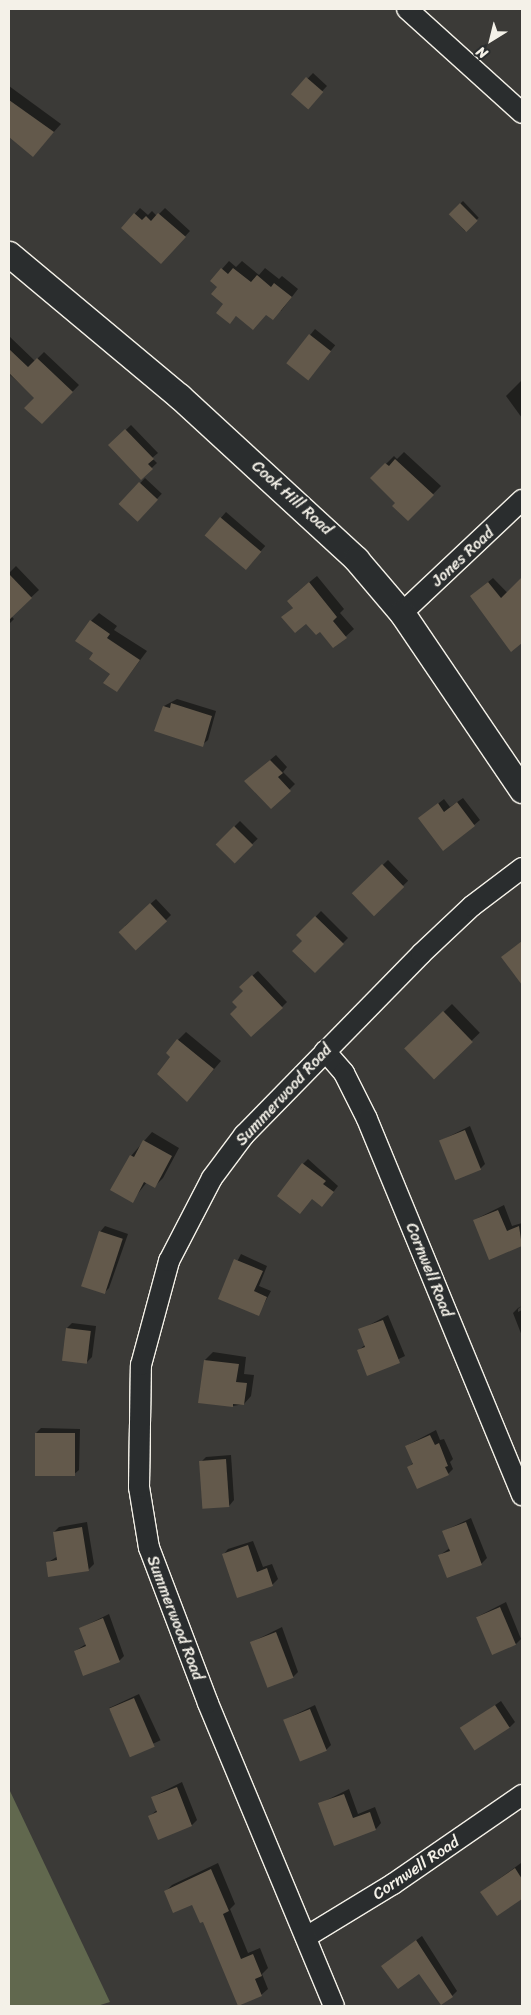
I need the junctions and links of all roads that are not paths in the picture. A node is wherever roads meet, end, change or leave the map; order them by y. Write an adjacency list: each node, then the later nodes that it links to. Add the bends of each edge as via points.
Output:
1 (407, 9): 2 (street)
2 (522, 113)
3 (9, 254): 5 (street, Cook Hill Road, via 147,368 323,525 383,588)
4 (522, 500): 5 (street, Jones Road)
5 (402, 613): 6 (street, Cook Hill Road)
6 (522, 790)
7 (522, 868): 8 (street, Summerwood Road, via 472,906)
8 (326, 1051): 9 (street, Cornwell Road, via 344,1073 367,1120); 11 (street, Summerwood Road, via 244,1135 212,1178 173,1252 141,1365 138,1436 139,1487 149,1548 163,1592)
9 (522, 1495)
10 (522, 1794): 11 (street, Cornwell Road, via 393,1884)
11 (306, 1937): 12 (street, Summerwood Road)
12 (334, 2006)

